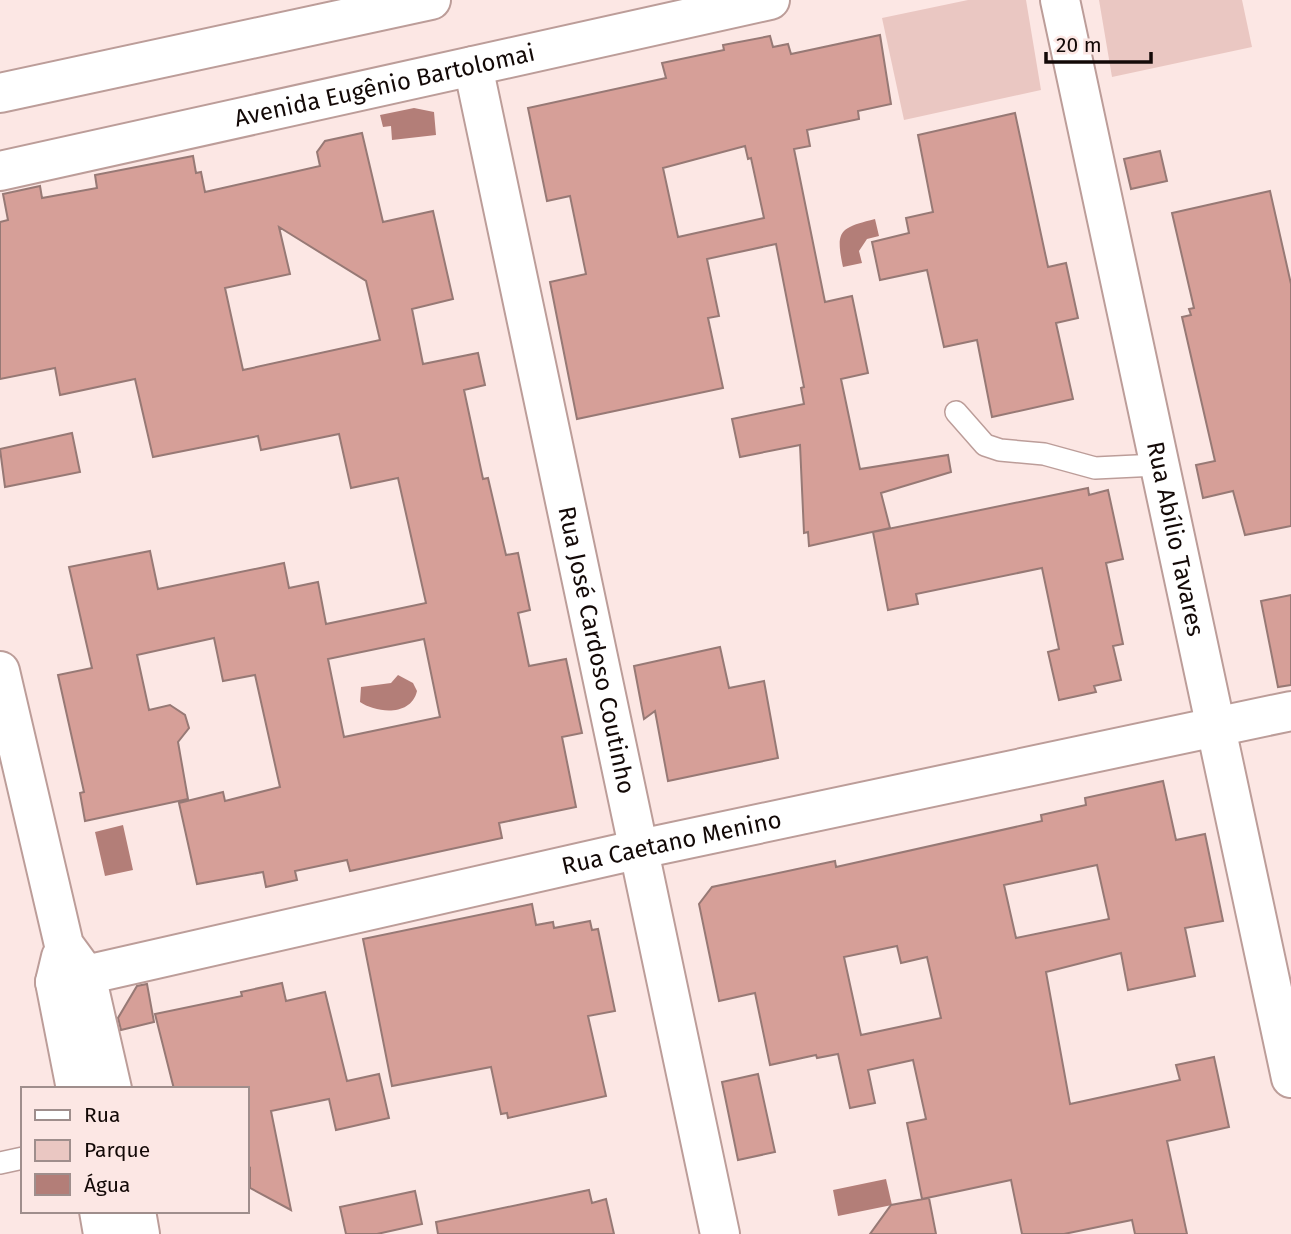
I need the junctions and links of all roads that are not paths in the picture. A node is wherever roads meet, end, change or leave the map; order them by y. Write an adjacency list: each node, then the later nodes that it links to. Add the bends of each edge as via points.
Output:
1 (431, 0): 5 (street)
2 (770, 0): 4 (street, Avenida Eugênio Bartolomai)
3 (1060, 0): 8 (street, Rua Abílio Tavares)
4 (473, 66): 6 (street, Avenida Eugênio Bartolomai); 12 (street, Rua José Cardoso Coutinho)
5 (0, 93)
6 (0, 171)
7 (956, 412): 8 (lane, via 985,445 1000,450 1044,454 1096,468)
8 (1157, 465): 11 (street, Rua Abílio Tavares)
9 (0, 671): 13 (street)
10 (1291, 711): 11 (street, Rua Caetano Menino)
11 (1215, 727): 12 (street, Rua Caetano Menino); 14 (street, Rua Abílio Tavares)
12 (640, 849): 13 (street, Rua Caetano Menino); 23 (street, Rua José Cardoso Coutinho)
13 (71, 979): 15 (street); 16 (street)
14 (1291, 1078)
15 (76, 1087)
16 (111, 1087)
17 (21, 1158): 18 (lane)
18 (0, 1163)
19 (99, 1213): 21 (street)
20 (136, 1213): 22 (street)
21 (103, 1234)
22 (140, 1234)
23 (720, 1234)

